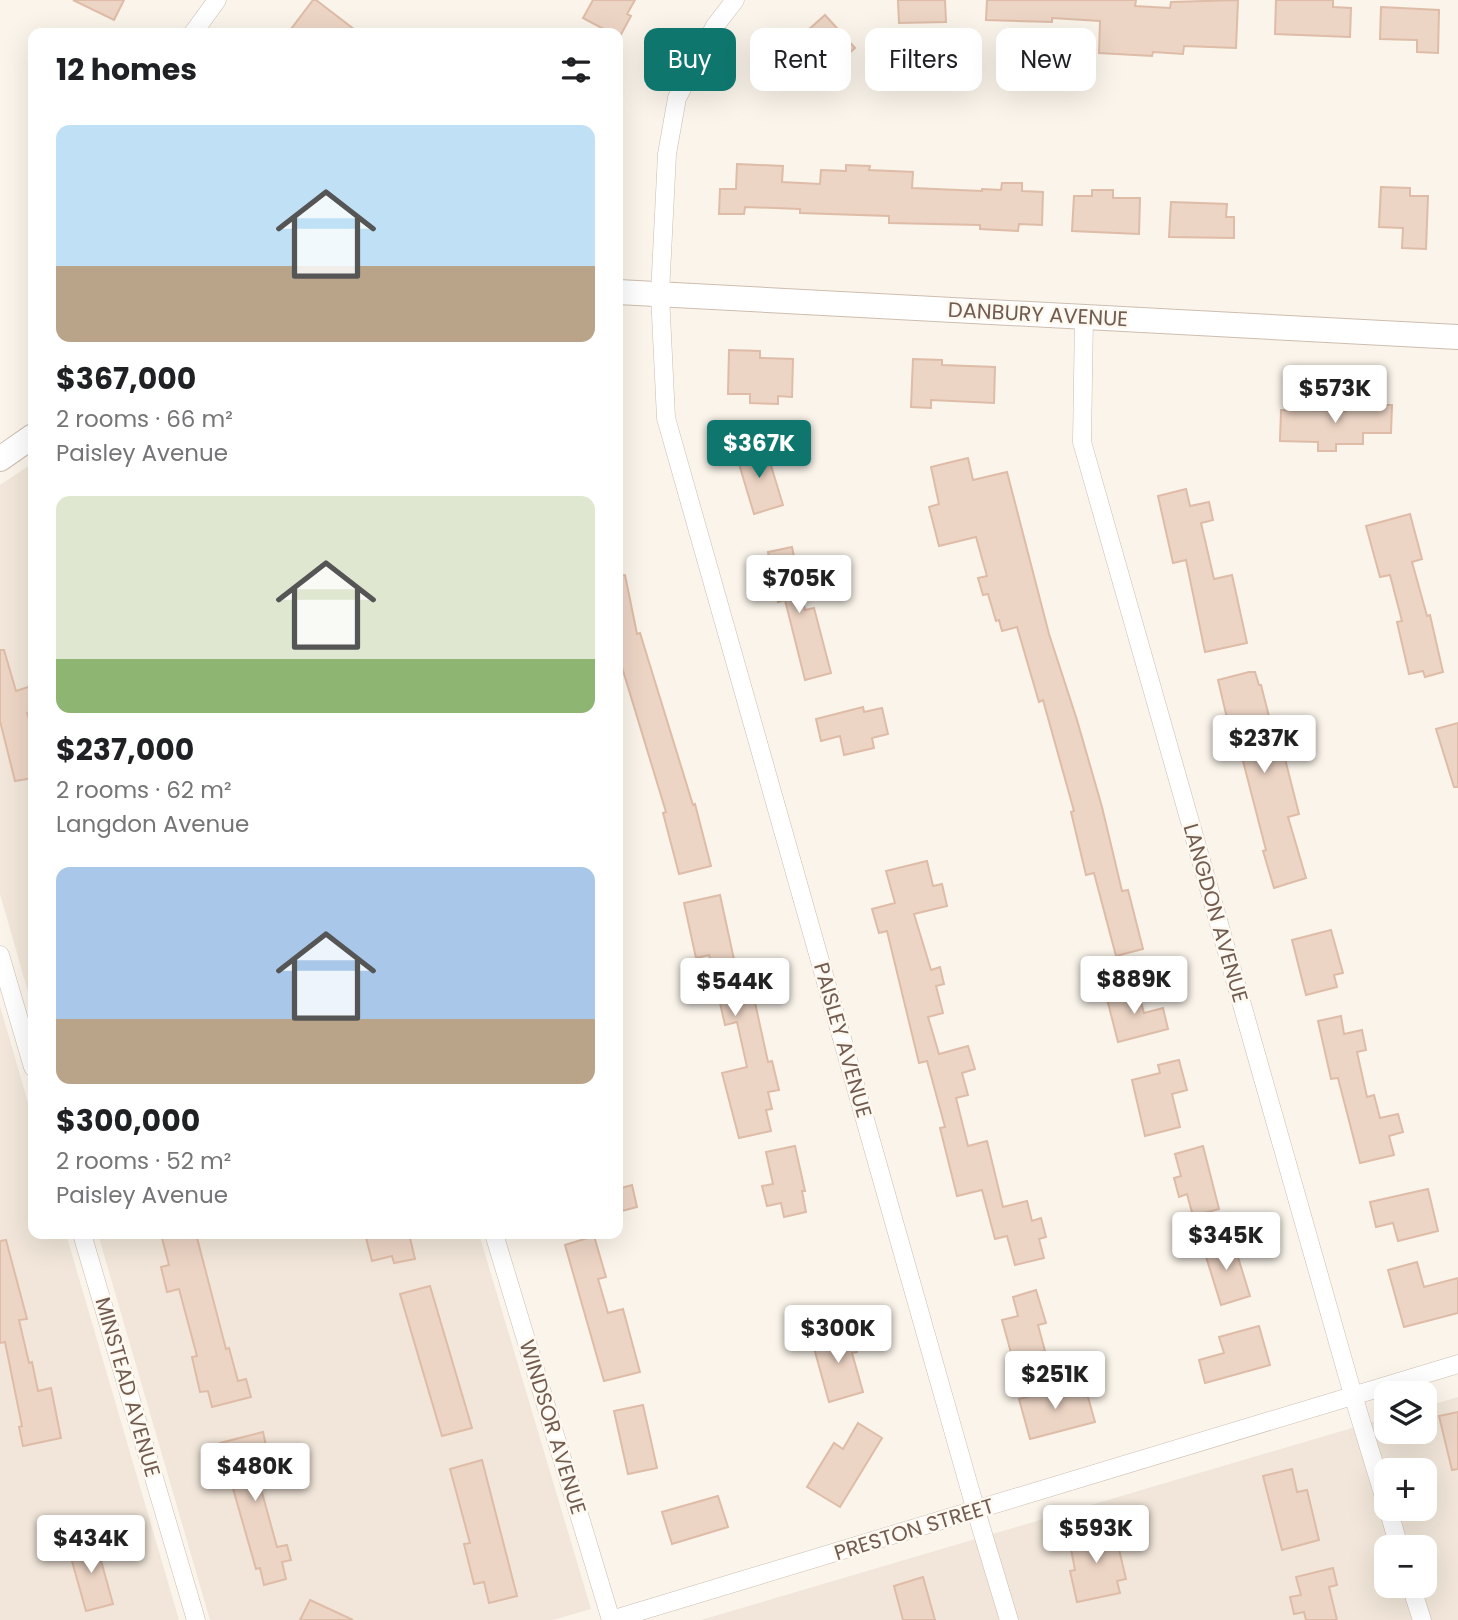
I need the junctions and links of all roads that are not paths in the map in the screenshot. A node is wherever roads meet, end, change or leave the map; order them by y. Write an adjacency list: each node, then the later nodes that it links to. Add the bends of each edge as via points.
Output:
1 (217, 0): 3 (street)
2 (736, 0): 5 (street, PAISLEY AVENUE, via 715,26 677,98 667,155)
3 (197, 28)
4 (623, 292): 5 (street, DANBURY AVENUE)
5 (660, 294): 6 (street, DANBURY AVENUE); 17 (street, PAISLEY AVENUE, via 666,418)
6 (1084, 317): 7 (street, DANBURY AVENUE); 15 (street, LANGDON AVENUE, via 1082,442)
7 (1458, 337)
8 (28, 439): 9 (street)
9 (0, 458)
10 (0, 955): 11 (street)
11 (28, 1051)
12 (83, 1239): 19 (street, MINSTEAD AVENUE)
13 (496, 1239): 20 (street, WINDSOR AVENUE)
14 (1458, 1364): 15 (street, PRESTON STREET)
15 (1353, 1395): 16 (street, LANGDON AVENUE); 17 (street, PRESTON STREET)
16 (1374, 1464)
17 (976, 1510): 20 (street, PRESTON STREET); 21 (street, PAISLEY AVENUE)
18 (1415, 1598): 22 (street)
19 (197, 1620)
20 (611, 1620)
21 (1009, 1620)
22 (1422, 1620)

